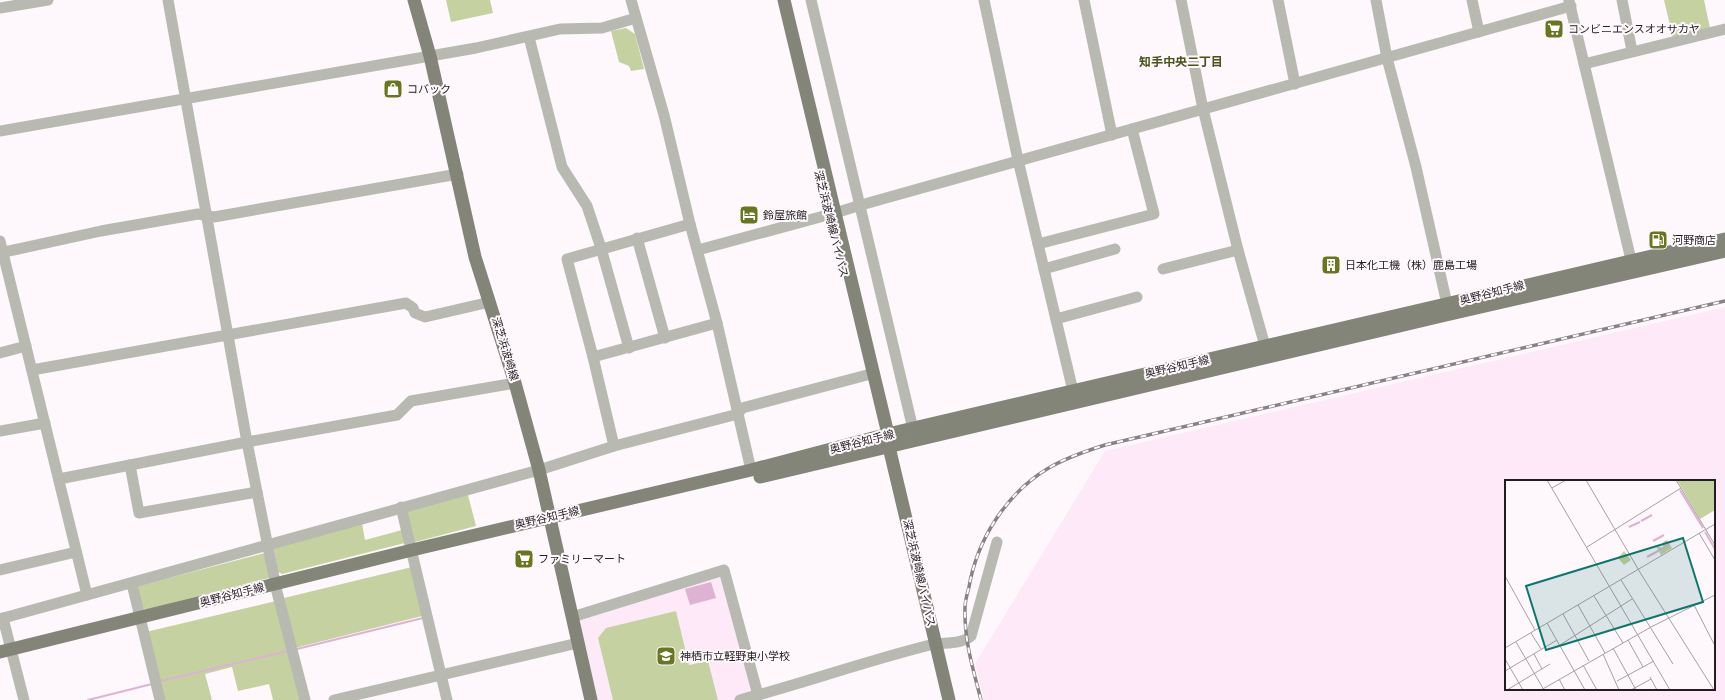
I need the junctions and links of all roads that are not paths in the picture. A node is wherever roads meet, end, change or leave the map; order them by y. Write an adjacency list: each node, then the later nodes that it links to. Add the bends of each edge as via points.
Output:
1 (48, 0): 16 (street)
2 (168, 0): 26 (street)
3 (414, 0): 22 (main road, 深芝浜波崎線)
4 (631, 0): 17 (street)
5 (776, 0): 34 (main road, 深芝浜波崎線バイパス)
6 (784, 0): 34 (main road, 深芝浜波崎線バイパス)
7 (811, 0): 33 (street)
8 (984, 0): 31 (street)
9 (1084, 0): 30 (street)
10 (1181, 0): 27 (street)
11 (1278, 0): 25 (street)
12 (1376, 0): 23 (street)
13 (1472, 0): 19 (street)
14 (1622, 0): 21 (street)
15 (1570, 3): 19 (street); 24 (street)
16 (0, 8)
17 (636, 18): 20 (street, via 602,28 560,29); 36 (street, via 664,115)
18 (1725, 29): 21 (street)
19 (1479, 32): 23 (street)
20 (529, 37): 22 (street); 40 (street, via 562,167 587,206)
21 (1632, 51): 24 (street)
22 (430, 56): 26 (street); 32 (main road, 深芝浜波崎線)
23 (1387, 58): 25 (street); 51 (street)
24 (1584, 64): 46 (street)
25 (1296, 84): 27 (street)
26 (186, 98): 29 (street); 35 (street)
27 (1203, 109): 28 (street); 44 (street)
28 (1132, 129): 30 (street); 39 (street, via 1154,214)
29 (0, 131)
30 (1112, 135): 31 (street)
31 (1018, 160): 33 (street); 39 (street)
32 (458, 174): 35 (street, via 214,217); 50 (main road, 深芝浜波崎線, via 475,257)
33 (861, 205): 34 (street); 67 (street)
34 (832, 214): 43 (street); 62 (main road, 深芝浜波崎線バイパス); 69 (main road, 深芝浜波崎線バイパス)
35 (206, 216): 41 (street, via 198,214); 54 (street)
36 (690, 224): 37 (street); 43 (street)
37 (637, 238): 40 (street); 55 (street)
38 (1725, 239): 46 (main road, 奥野谷知手線)
39 (1038, 244): 47 (street)
40 (601, 248): 58 (street); 60 (street, via 567,259)
41 (1, 249): 56 (street)
42 (1115, 249): 47 (street)
43 (698, 250): 53 (street)
44 (1238, 250): 48 (street); 57 (street)
45 (1725, 251): 46 (main road, 奥野谷知手線)
46 (1632, 266): 51 (main road, 奥野谷知手線); 69 (main road, 奥野谷知手線, via 1554,292)
47 (1044, 269): 52 (street)
48 (1163, 269)
49 (1137, 297): 52 (street)
50 (490, 302): 54 (street, via 425,317 414,313 413,308 406,303); 63 (main road, 深芝浜波崎線)
51 (1448, 304): 57 (main road, 奥野谷知手線)
52 (1056, 319): 64 (street)
53 (717, 323): 55 (street); 65 (street)
54 (228, 334): 61 (street); 70 (street)
55 (665, 338): 58 (street)
56 (26, 346): 59 (street); 61 (street)
57 (1265, 346): 64 (main road, 奥野谷知手線)
58 (629, 348): 60 (street)
59 (0, 353)
60 (593, 358): 71 (street)
61 (32, 370): 66 (street)
62 (866, 375): 65 (street, via 742,408); 69 (main road, 深芝浜波崎線バイパス)
63 (515, 382): 70 (street, via 411,401 397,415); 73 (main road, 深芝浜波崎線)
64 (1073, 391): 67 (main road, 奥野谷知手線)
65 (738, 414): 71 (street); 74 (street)
66 (45, 423): 68 (street); 75 (street)
67 (913, 429): 69 (main road, 奥野谷知手線)
68 (0, 431)
69 (886, 439): 74 (main road, 奥野谷知手線); 78 (main road, 奥野谷知手線); 91 (main road, 深芝浜波崎線バイパス)
70 (247, 442): 72 (street); 76 (street)
71 (614, 446): 73 (street)
72 (130, 465): 75 (street); 76 (street, via 139,513)
73 (539, 470): 77 (street); 78 (main road, 深芝浜波崎線)
74 (751, 470): 78 (main road, 奥野谷知手線)
75 (59, 479): 81 (street)
76 (257, 492): 80 (street)
77 (402, 507): 80 (street); 82 (street)
78 (551, 521): 82 (main road, 奥野谷知手線); 87 (main road, 深芝浜波崎線)
79 (997, 542): 91 (street, via 971,636 966,640)
80 (267, 545): 84 (street); 85 (street)
81 (76, 552): 83 (street); 86 (street)
82 (413, 554): 85 (main road, 奥野谷知手線); 94 (street)
83 (0, 570)
84 (132, 584): 86 (street); 89 (street)
85 (276, 588): 89 (main road, 奥野谷知手線); 98 (street)
86 (87, 595): 88 (street)
87 (572, 617): 90 (main road, 深芝浜波崎線); 95 (street, via 724,570)
88 (2, 619): 92 (street)
89 (141, 622): 92 (main road, 奥野谷知手線); 97 (street)
90 (578, 643): 94 (street); 101 (main road, 深芝浜波崎線)
91 (935, 644): 95 (street); 103 (main road, 深芝浜波崎線バイパス)
92 (8, 653): 93 (main road, 奥野谷知手線); 96 (street)
93 (0, 661)
94 (441, 675): 99 (street); 100 (street)
95 (758, 695): 102 (street)
96 (24, 700)
97 (160, 700)
98 (305, 700)
99 (334, 700)
100 (447, 700)
101 (590, 700)
102 (740, 700)
103 (949, 700)

